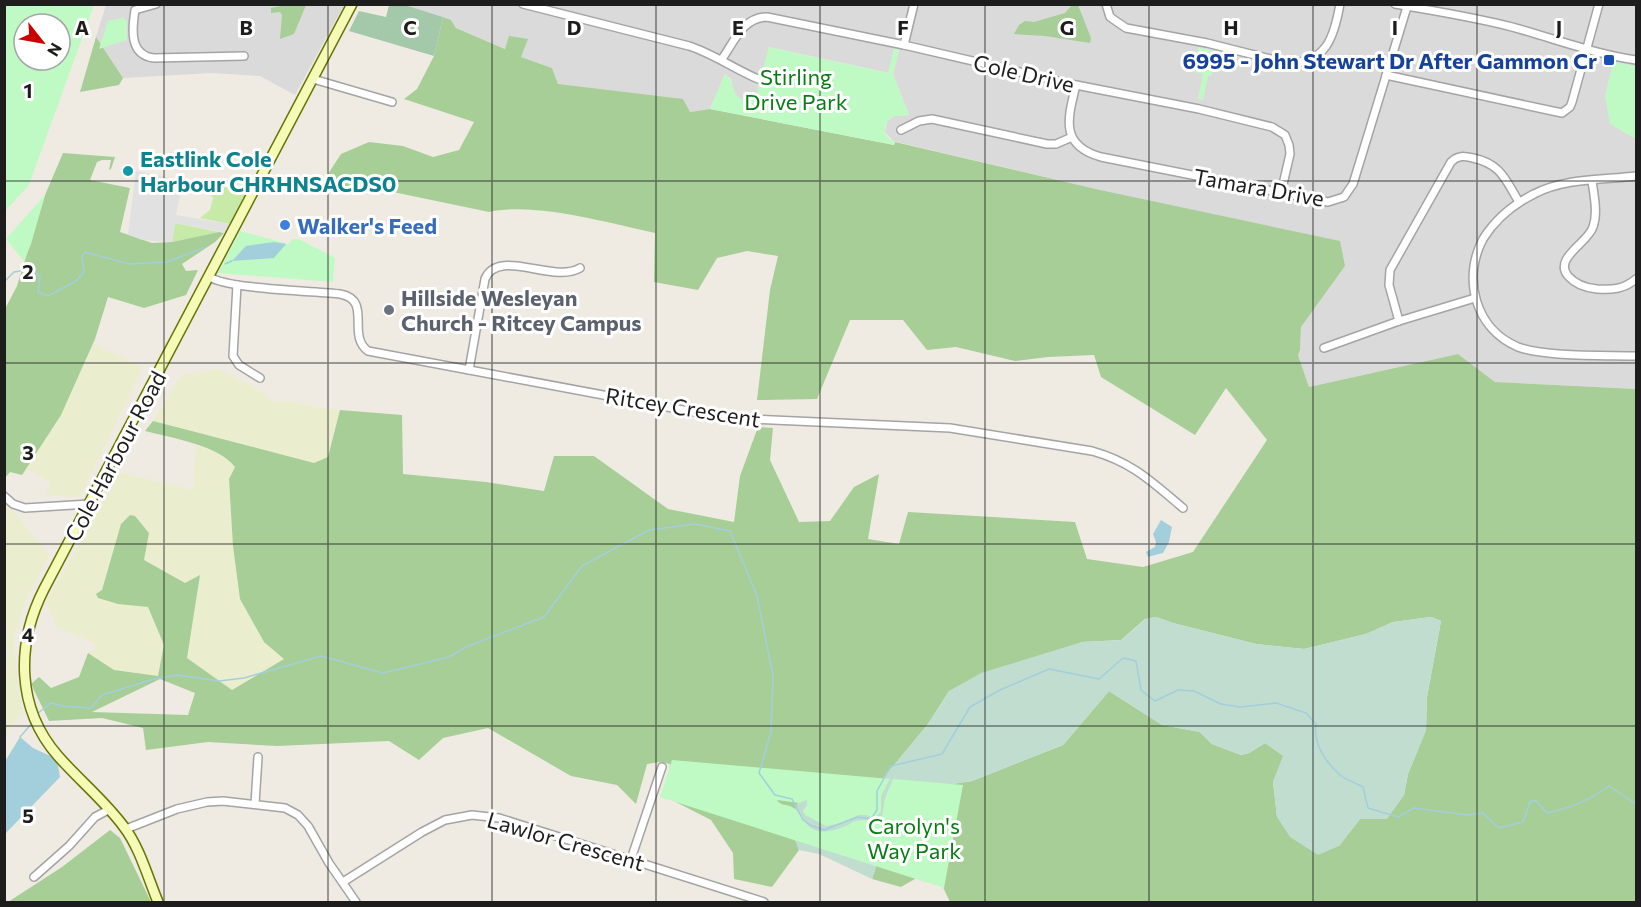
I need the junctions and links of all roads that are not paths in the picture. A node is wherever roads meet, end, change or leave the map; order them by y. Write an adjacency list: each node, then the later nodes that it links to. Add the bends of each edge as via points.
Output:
1 (156, 4): 12 (street, via 135,10 135,45 147,57)
2 (352, 4): 16 (main road, Cole Harbour Road)
3 (523, 4): 13 (street, via 689,46)
4 (914, 4): 10 (street)
5 (1106, 4): 6 (street, via 1110,17 1126,28 1207,42 1286,63 1311,59 1327,46 1336,28)
6 (1340, 4)
7 (1395, 4): 9 (street)
8 (1599, 4): 11 (street)
9 (1407, 7): 11 (street, via 1511,26); 15 (street, Tamara Drive)
10 (904, 45): 13 (street, Cole Drive, via 765,16 747,23); 18 (street, Cole Drive)
11 (1587, 48): 14 (street); 15 (street, via 1570,106 1561,113)
12 (244, 56)
13 (722, 59): 17 (street)
14 (1636, 60)
15 (1386, 75): 24 (street, Tamara Drive, via 1348,193 1340,200 1328,201)
16 (313, 79): 19 (street); 27 (main road, Cole Harbour Road)
17 (758, 79)
18 (1076, 85): 21 (street, via 1068,120); 24 (street, Cole Drive, via 1276,129 1288,140 1290,151)
19 (392, 102)
20 (901, 130): 21 (street, via 932,119 1047,144)
21 (1072, 137): 24 (street, Tamara Drive, via 1081,149 1101,157)
22 (1636, 176): 23 (street)
23 (1592, 181): 25 (street, via 1557,185); 28 (street, via 1593,226 1586,239 1565,259 1565,270 1576,282 1590,288 1620,289)
24 (1281, 193)
25 (1519, 202): 30 (street, via 1489,230 1478,250 1472,276); 31 (street, via 1492,164 1465,156 1455,158 1392,262 1389,285)
26 (580, 268): 34 (street, via 562,274 503,265 490,270)
27 (210, 277): 29 (street, Ritcey Crescent); 37 (main road, Cole Harbour Road)
28 (1636, 279)
29 (237, 285): 34 (street, Ritcey Crescent, via 346,295 357,306 359,339 367,350); 35 (street, via 233,356 239,365)
30 (1475, 298): 31 (street); 33 (street, via 1493,330 1519,347)
31 (1400, 321): 32 (street)
32 (1324, 348)
33 (1636, 356)
34 (469, 370): 38 (street, Ritcey Crescent, via 726,418 950,428 1092,451 1133,467)
35 (260, 378)
36 (4, 496): 37 (street, via 25,508)
37 (89, 504): 42 (main road, Cole Harbour Road, via 35,606 26,638 23,674 30,708 44,737)
38 (1184, 508)
39 (258, 757): 41 (street)
40 (662, 767): 44 (street)
41 (255, 804): 43 (street, via 192,804); 46 (street, via 282,807 302,818)
42 (110, 809): 43 (main road, Cole Harbour Road); 45 (street, via 94,817)
43 (126, 829): 47 (main road, Cole Harbour Road)
44 (631, 859): 46 (street, Lawlor Crescent, via 499,818 467,815 436,824); 49 (street, Lawlor Crescent)
45 (34, 877)
46 (343, 882): 48 (street)
47 (158, 903)
48 (356, 903)
49 (765, 903)

